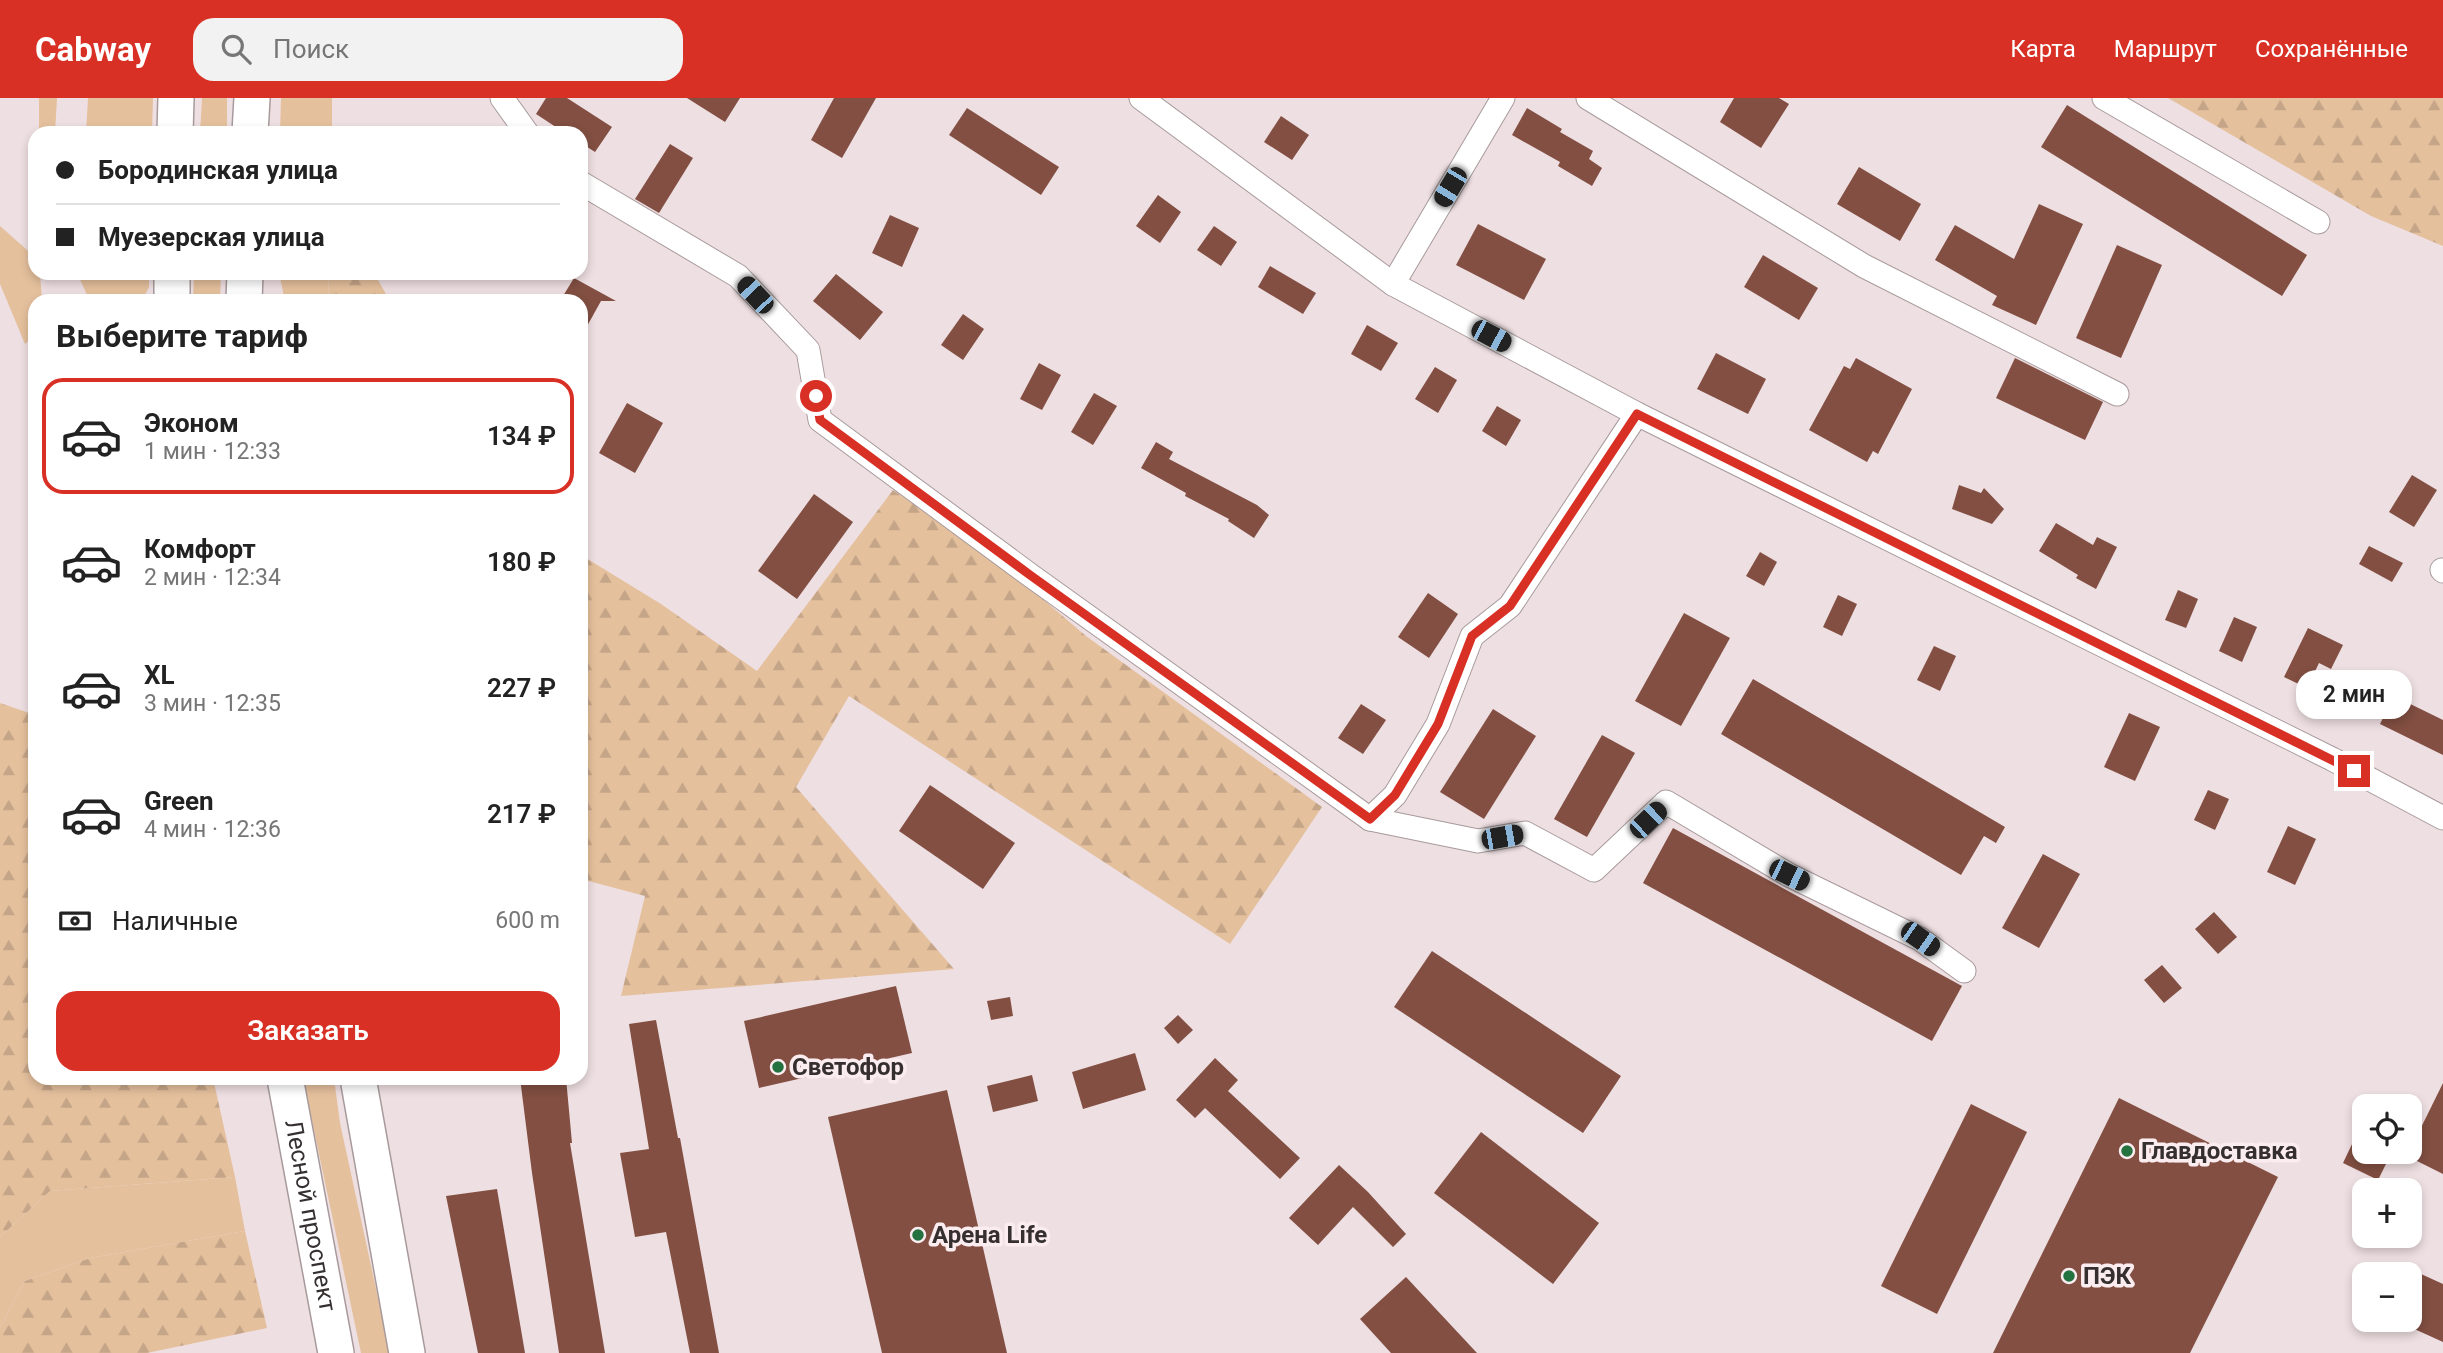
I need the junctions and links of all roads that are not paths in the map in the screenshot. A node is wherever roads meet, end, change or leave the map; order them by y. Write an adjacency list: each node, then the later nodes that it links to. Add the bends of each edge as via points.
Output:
1 (176, 98): 8 (main road)
2 (252, 98): 9 (main road)
3 (502, 98): 10 (street)
4 (1141, 98): 13 (street)
5 (1503, 98): 13 (street)
6 (1588, 98): 14 (street, via 1864,266)
7 (2104, 98): 12 (street)
8 (175, 126)
9 (250, 126)
10 (522, 126)
11 (588, 187): 17 (street, via 738,276 808,350 820,420)
12 (2318, 222)
13 (1393, 284): 15 (street)
14 (2117, 394)
15 (1637, 414): 16 (street); 17 (street, via 1510,606 1472,636 1438,724 1395,795)
16 (2443, 818)
17 (1370, 819): 18 (street, via 1478,841 1525,833 1594,870 1666,802 1789,875 1920,939)
18 (1964, 971)
19 (286, 1085): 21 (main road, Лесной проспект)
20 (359, 1085): 22 (main road)
21 (336, 1353)
22 (407, 1353)

